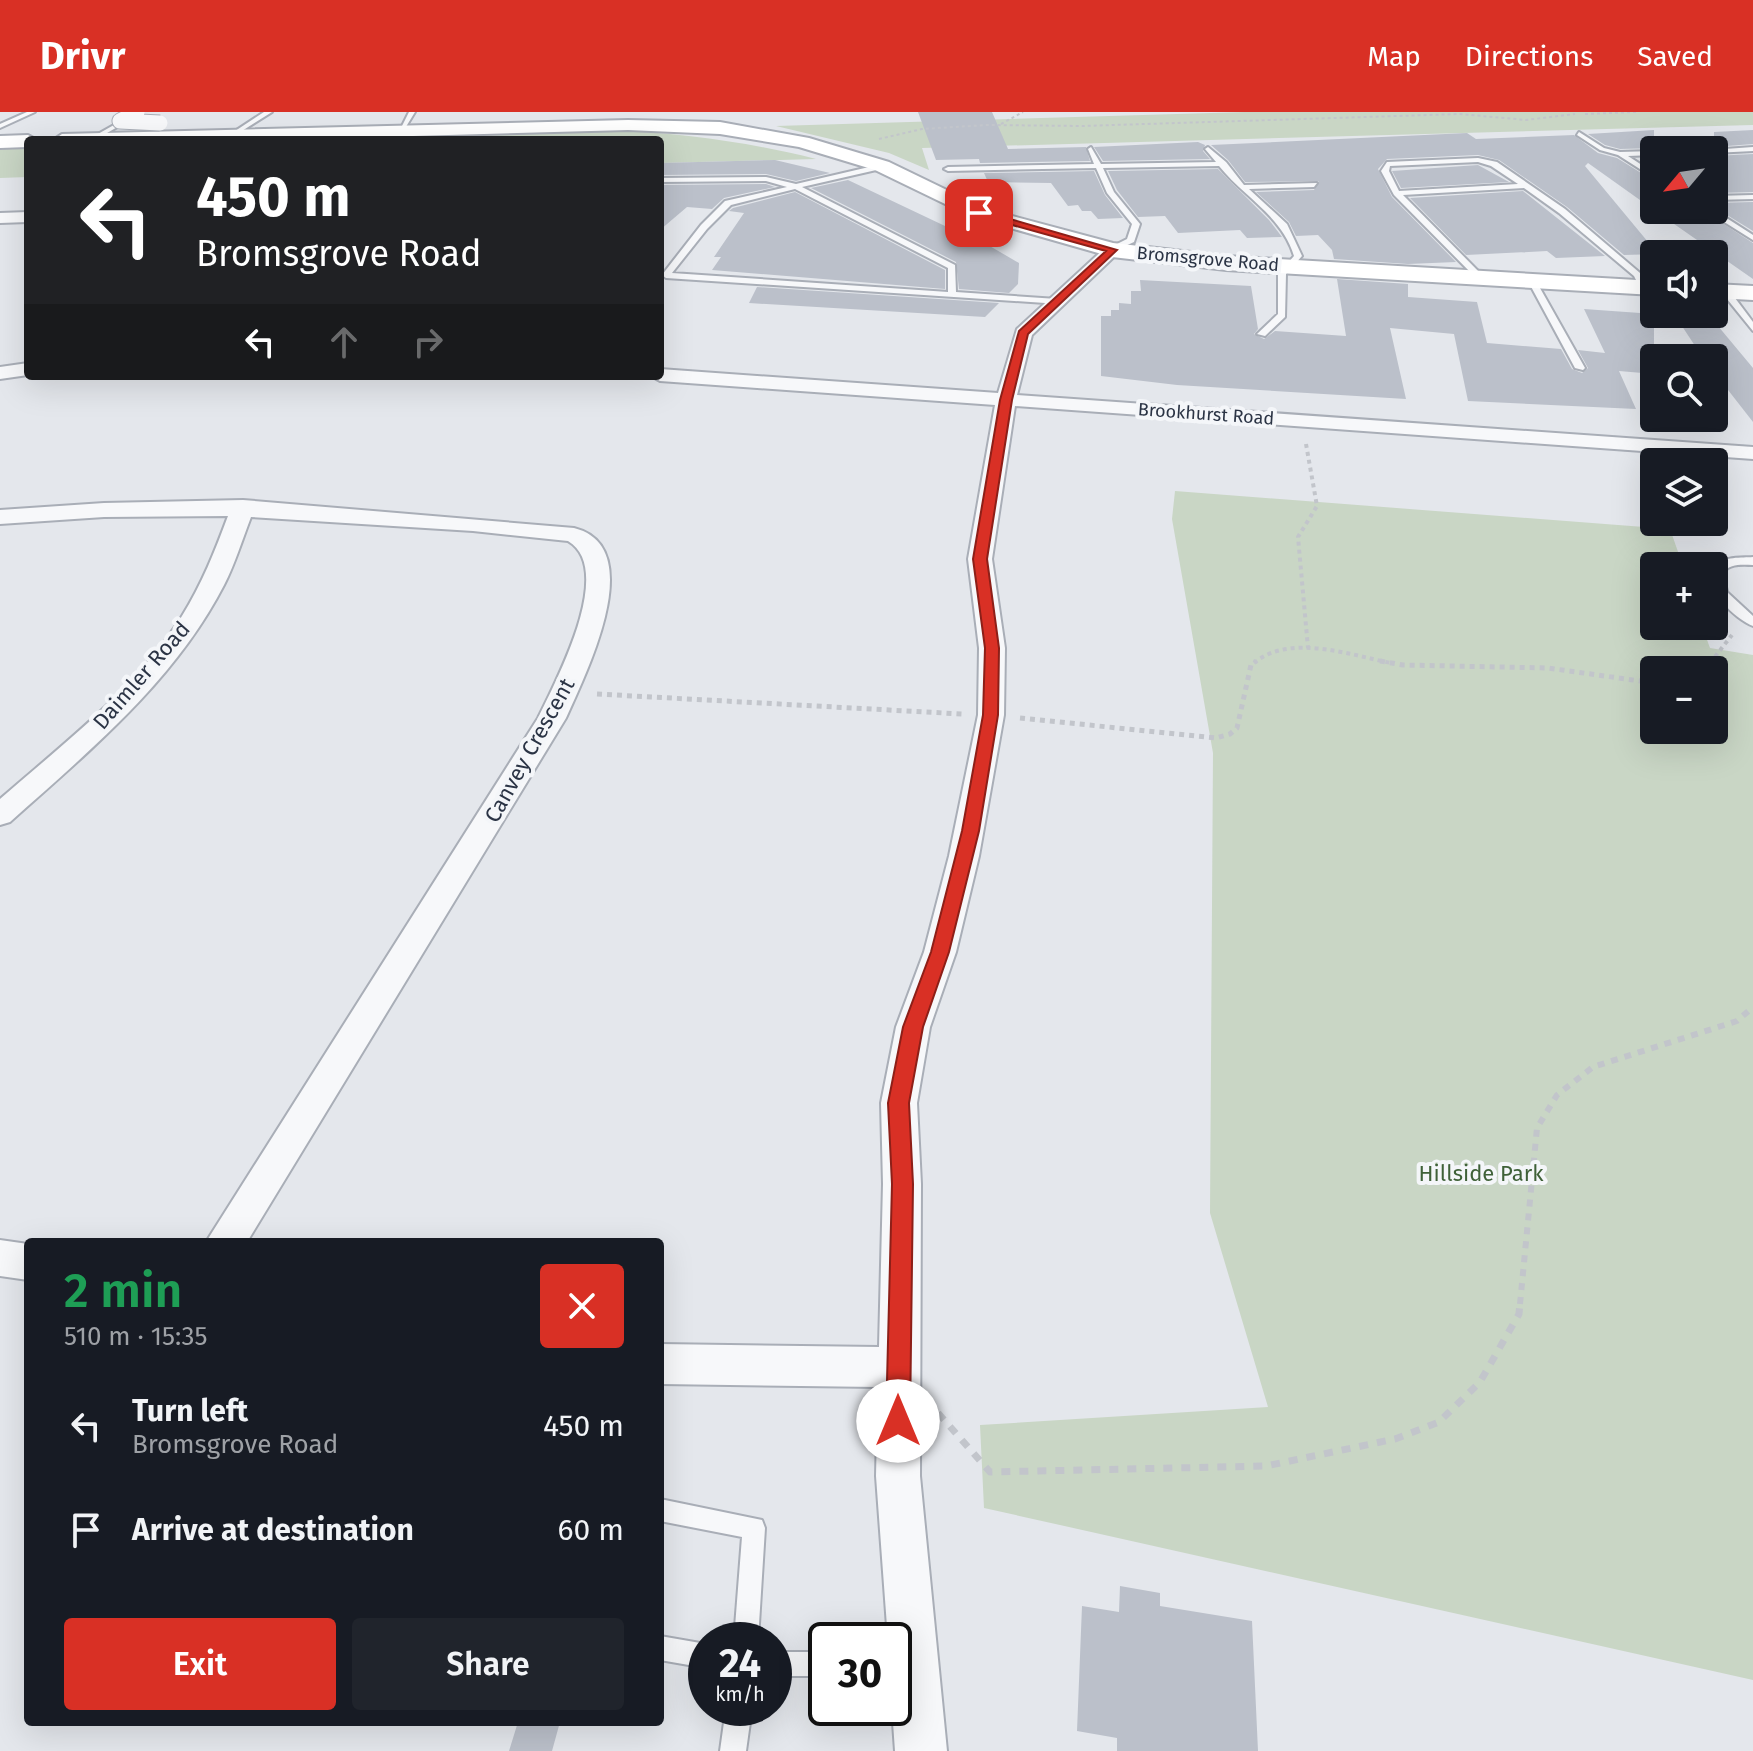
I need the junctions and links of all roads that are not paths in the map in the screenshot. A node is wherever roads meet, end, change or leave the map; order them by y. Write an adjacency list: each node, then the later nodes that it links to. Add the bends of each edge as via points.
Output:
1 (32, 112): 7 (lane)
2 (137, 112): 6 (street, bridge, via 120,121)
3 (269, 112): 10 (lane)
4 (412, 112): 8 (lane)
5 (123, 122): 11 (lane)
6 (160, 123)
7 (0, 126)
8 (402, 129): 10 (street, Bromsgrove Road); 22 (street, Bromsgrove Road, via 720,128 802,142)
9 (1579, 134): 20 (lane)
10 (232, 135): 12 (street, Bromsgrove Road)
11 (97, 136)
12 (197, 136)
13 (24, 141): 14 (street)
14 (0, 142)
15 (1091, 149): 23 (lane)
16 (1208, 149): 21 (lane)
17 (1753, 149): 18 (lane)
18 (1728, 150)
19 (1640, 153): 20 (lane)
20 (1620, 154): 24 (lane)
21 (1223, 164): 23 (lane); 30 (lane)
22 (882, 166): 28 (lane); 38 (street, Bromsgrove Road, via 979,213)
23 (1098, 167): 25 (lane); 38 (lane, via 1136,224 1131,240)
24 (1640, 167)
25 (948, 169)
26 (664, 180): 28 (lane, via 766,179)
27 (1314, 185): 30 (lane)
28 (794, 186): 40 (lane, via 728,203); 47 (lane, via 952,267)
29 (1525, 186): 31 (lane); 31 (lane, via 1494,164 1478,160 1408,161 1387,164 1385,171); 43 (lane)
30 (1242, 187): 39 (lane, via 1259,198 1295,239 1298,256)
31 (1397, 193): 42 (lane)
32 (1753, 197): 33 (lane)
33 (1728, 198)
34 (24, 217): 35 (street)
35 (0, 218)
36 (1728, 222): 37 (lane)
37 (1753, 238)
38 (1112, 250): 39 (street, Bromsgrove Road); 50 (street)
39 (1292, 266): 42 (street, Bromsgrove Road); 52 (lane, via 1282,274 1282,315)
40 (664, 274)
41 (664, 275): 47 (lane)
42 (1481, 278): 44 (street, Bromsgrove Road)
43 (1640, 278)
44 (1532, 281): 45 (street, Bromsgrove Road); 53 (lane)
45 (1640, 287)
46 (1728, 291): 48 (street)
47 (952, 293): 50 (lane)
48 (1753, 293)
49 (1728, 300): 51 (lane)
50 (1057, 302): 57 (street, via 1023,333)
51 (1753, 328)
52 (1262, 334)
53 (1580, 368)
54 (24, 370): 55 (street)
55 (0, 373)
56 (664, 375): 57 (street, Brookhurst Road)
57 (1006, 400): 58 (street, Brookhurst Road); 68 (street, via 980,559 992,648 991,715 967,843 940,952 913,1027 899,1103)
58 (1753, 453)
59 (243, 507): 60 (street, Canvey Crescent, via 135,507); 63 (street, Daimler Road, via 211,587 184,631 102,723); 64 (street, Canvey Crescent, via 574,535 591,546 601,578 579,658 520,773)
60 (0, 517)
61 (1753, 561): 62 (lane, via 1731,561 1715,577 1728,604)
62 (1753, 622)
63 (0, 815)
64 (229, 1238)
65 (0, 1258): 66 (street)
66 (24, 1261)
67 (664, 1364): 68 (street)
68 (898, 1367): 71 (street)
69 (664, 1511): 70 (lane, via 754,1528)
70 (747, 1622)
71 (903, 1622)
72 (664, 1649): 73 (lane)
73 (688, 1653)
74 (912, 1703): 77 (street)
75 (736, 1726): 76 (lane)
76 (733, 1751)
77 (921, 1751)

